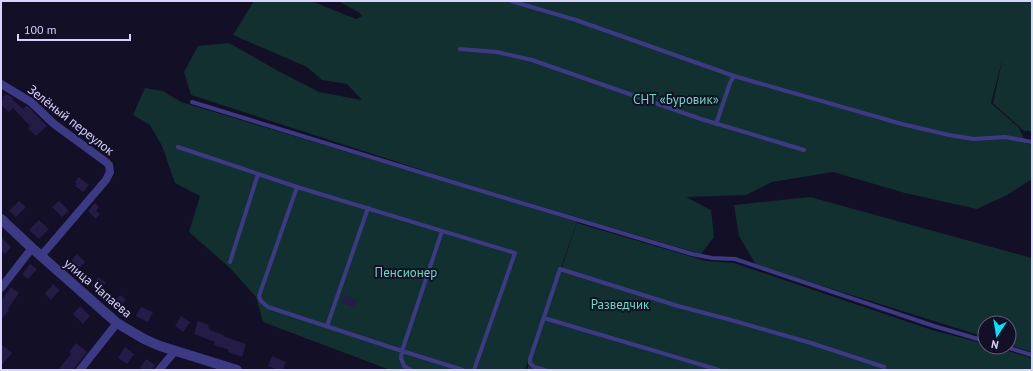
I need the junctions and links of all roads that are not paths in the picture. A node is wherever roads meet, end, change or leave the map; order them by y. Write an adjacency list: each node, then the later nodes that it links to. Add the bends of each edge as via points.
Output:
1 (512, 1): 3 (lane, via 576,20)
2 (460, 49): 6 (lane, via 497,52 532,60)
3 (734, 76): 6 (lane); 7 (lane, via 949,135 974,139 1005,137)
4 (1, 84): 16 (street, Зелёный переулок, via 31,102 54,124 109,165 110,172 106,180)
5 (192, 102): 22 (lane, via 692,254 735,259)
6 (716, 124): 9 (lane)
7 (1032, 142)
8 (178, 147): 10 (lane)
9 (804, 150)
10 (258, 174): 11 (lane); 17 (lane)
11 (296, 187): 12 (lane); 21 (lane, via 259,296 268,307)
12 (368, 208): 14 (lane); 21 (lane)
13 (1, 219): 15 (street, улица Чапаева)
14 (442, 231): 25 (lane); 33 (lane, via 515,253)
15 (32, 248): 16 (street, улица Чапаева); 18 (street)
16 (40, 256): 20 (street, улица Чапаева)
17 (230, 262)
18 (1, 288)
19 (544, 318): 34 (lane, via 530,363); 35 (lane); 36 (lane, via 560,269 678,306 811,343 884,367)
20 (117, 323): 23 (street, улица Чапаева, via 144,339); 28 (street)
21 (326, 326): 25 (lane)
22 (977, 339)
23 (175, 350): 27 (street, улица Чапаева); 29 (street)
24 (1017, 350): 26 (lane)
25 (402, 351): 31 (lane, via 404,366); 32 (lane)
26 (1032, 355)
27 (224, 368): 30 (street, улица Чапаева)
28 (80, 370)
29 (159, 370)
30 (237, 370)
31 (411, 370)
32 (463, 370)
33 (474, 370)
34 (545, 370)
35 (719, 370)
36 (883, 370)

